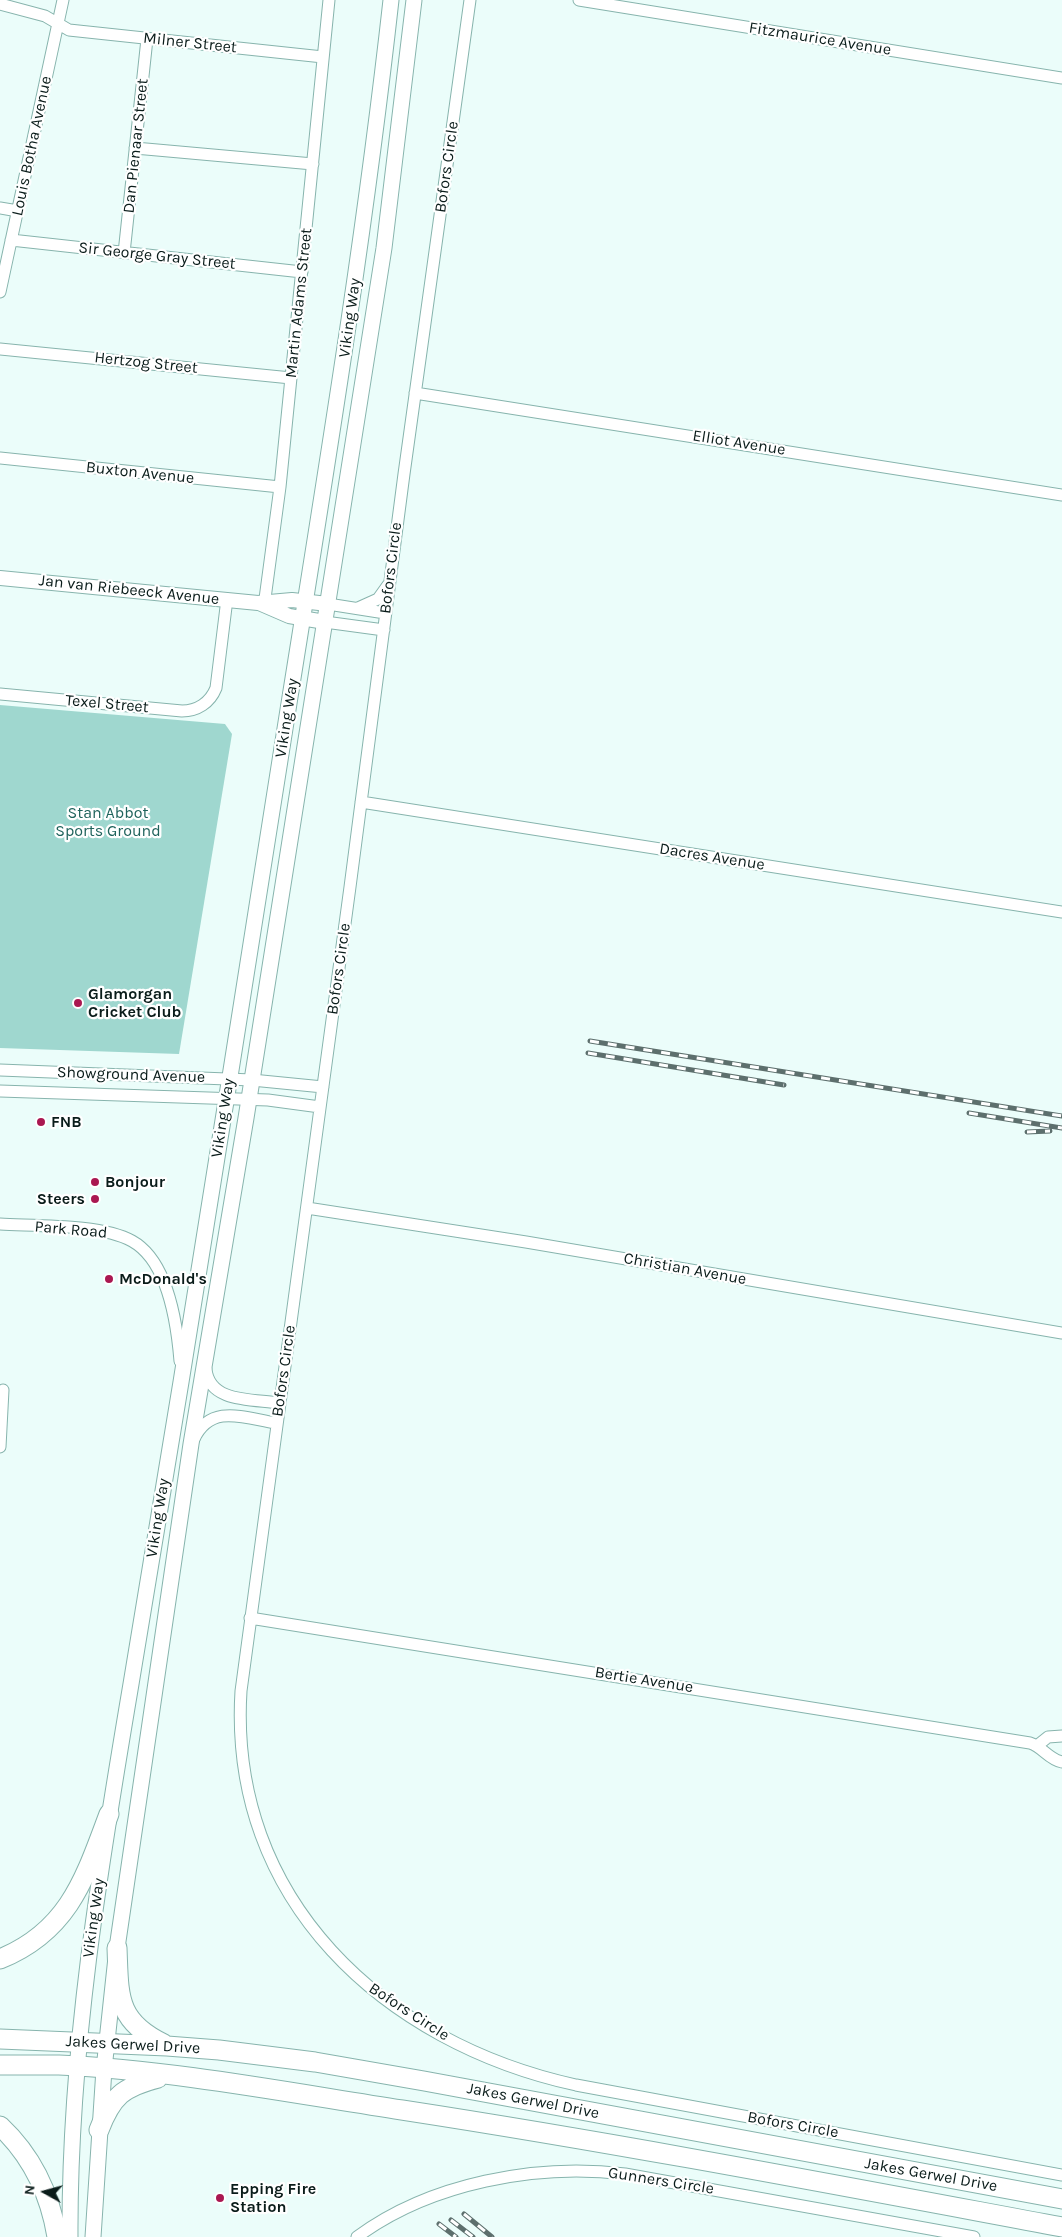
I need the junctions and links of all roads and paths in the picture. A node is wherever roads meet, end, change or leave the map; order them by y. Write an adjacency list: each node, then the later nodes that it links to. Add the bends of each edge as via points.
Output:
1 (63, 0): 8 (street, Louis Botha Avenue)
2 (329, 0): 10 (street, Martin Adams Street)
3 (390, 0): 29 (main road, Viking Way, via 375,144)
4 (414, 0): 31 (main road, Viking Way, via 384,248)
5 (470, 0): 22 (street, Bofors Circle)
6 (579, 0): 11 (street, Fitzmaurice Avenue)
7 (0, 4): 8 (street, Milner Street)
8 (58, 22): 9 (street, Milner Street, via 69,30); 15 (street, Louis Botha Avenue)
9 (147, 39): 10 (street, Milner Street); 12 (street, Dan Pienaar Street)
10 (324, 57): 13 (street, Martin Adams Street)
11 (1062, 78)
12 (135, 148): 13 (street); 17 (street, Dan Pienaar Street)
13 (313, 164): 18 (street, Martin Adams Street)
14 (0, 208): 15 (street)
15 (18, 211): 16 (street, Louis Botha Avenue)
16 (11, 240): 17 (street, Sir George Gray Street); 19 (street, Louis Botha Avenue)
17 (124, 253): 18 (street, Sir George Gray Street)
18 (302, 272): 21 (street, Martin Adams Street)
19 (0, 292)
20 (0, 349): 21 (street, Hertzog Street)
21 (291, 378): 24 (street, Martin Adams Street)
22 (415, 393): 25 (street, Elliot Avenue); 27 (street, Bofors Circle)
23 (0, 458): 24 (street, Buxton Avenue)
24 (280, 487): 30 (street, Martin Adams Street)
25 (1062, 495)
26 (0, 578): 28 (street, Jan van Riebeeck Avenue)
27 (389, 584): 32 (street, via 378,599); 33 (street, Bofors Circle)
28 (226, 599): 30 (street, Jan van Riebeeck Avenue); 37 (street, Texel Street, via 216,685 210,698 197,709 182,711)
29 (306, 601): 30 (street, Jan van Riebeeck Avenue); 31 (street, Jan van Riebeeck Avenue); 34 (main road, Viking Way)
30 (262, 604): 34 (street, Jan van Riebeeck Avenue)
31 (328, 604): 32 (street, Jan van Riebeeck Avenue); 35 (main road, Viking Way)
32 (357, 609): 33 (street, Jan van Riebeeck Avenue)
33 (385, 613): 36 (street, Bofors Circle)
34 (303, 619): 35 (street, Jan van Riebeeck Avenue); 41 (main road, Viking Way)
35 (325, 622): 36 (street, Jan van Riebeeck Avenue); 42 (main road, Viking Way)
36 (384, 630): 38 (street, Bofors Circle)
37 (0, 694)
38 (361, 802): 39 (street, Dacres Avenue); 43 (street, Bofors Circle)
39 (1062, 912)
40 (0, 1070): 41 (street, Showground Avenue)
41 (230, 1079): 42 (street, Showground Avenue); 45 (main road, Viking Way)
42 (252, 1080): 43 (street, Showground Avenue); 46 (main road, Viking Way)
43 (322, 1087): 47 (street, Bofors Circle)
44 (0, 1092): 45 (street, Showground Avenue)
45 (226, 1100): 46 (street, Showground Avenue); 52 (main road, Viking Way)
46 (248, 1100): 47 (street, Showground Avenue); 51 (main road, Viking Way)
47 (320, 1107): 48 (street, Bofors Circle)
48 (307, 1208): 50 (street, Christian Avenue); 54 (street, Bofors Circle)
49 (0, 1224): 52 (street, Park Road, via 118,1234 140,1246 158,1271 172,1307)
50 (1062, 1333)
51 (205, 1357): 54 (street, via 210,1383 218,1392); 56 (main road, Viking Way)
52 (182, 1375): 62 (main road, Viking Way)
53 (4, 1390): 57 (street)
54 (279, 1403): 55 (street, Bofors Circle)
55 (276, 1423): 56 (street, via 212,1417 200,1427); 58 (street, Bofors Circle)
56 (191, 1444): 63 (main road, Viking Way)
57 (0, 1446)
58 (250, 1618): 60 (street, Bertie Avenue); 75 (street, Bofors Circle, via 241,1691 241,1725 247,1777 261,1832 278,1873 310,1925 345,1966 391,2004 458,2044 504,2064 552,2079)
59 (1062, 1736): 60 (street, via 1048,1737)
60 (1038, 1745): 61 (street, via 1050,1758)
61 (1062, 1762)
62 (109, 1814): 64 (highway, via 83,1882 58,1920 32,1942); 66 (main road, Viking Way, via 87,1962)
63 (117, 1948): 67 (main road, Viking Way); 68 (highway, via 120,1994 126,2015 139,2030)
64 (0, 1959)
65 (0, 2039): 66 (highway, Jakes Gerwel Drive)
66 (79, 2042): 67 (highway, Jakes Gerwel Drive); 70 (main road, Viking Way)
67 (106, 2043): 68 (highway, Jakes Gerwel Drive); 71 (main road, Viking Way)
68 (167, 2046): 76 (highway, Jakes Gerwel Drive, via 306,2061 424,2080)
69 (0, 2065): 70 (highway, Jakes Gerwel Drive)
70 (77, 2067): 71 (highway, Jakes Gerwel Drive); 79 (main road, Viking Way)
71 (104, 2069): 72 (highway, Jakes Gerwel Drive); 74 (main road, Viking Way)
72 (166, 2076): 74 (highway, via 123,2091 111,2104); 77 (highway, Jakes Gerwel Drive, via 575,2137)
73 (0, 2126): 78 (highway, via 16,2142 39,2178)
74 (99, 2130): 80 (main road, Viking Way)
75 (1062, 2175)
76 (1062, 2199)
77 (1062, 2227)
78 (58, 2237)
79 (70, 2237)
80 (93, 2237)
81 (357, 2237): 82 (street, Gunners Circle, via 404,2210 455,2190 511,2176 575,2170 625,2174)
82 (974, 2237)

